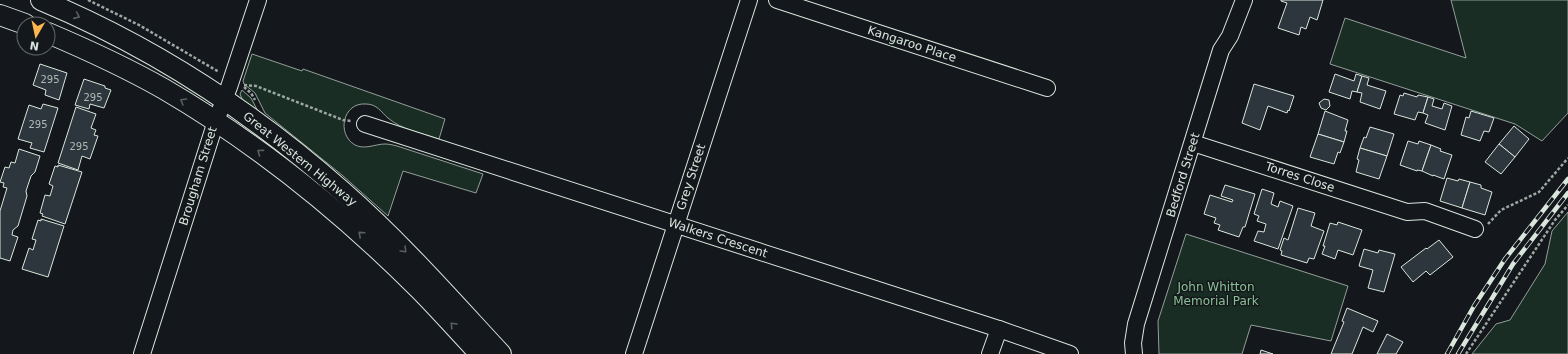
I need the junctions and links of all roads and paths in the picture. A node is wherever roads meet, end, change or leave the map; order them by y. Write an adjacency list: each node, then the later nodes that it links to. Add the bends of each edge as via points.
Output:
1 (41, 0): 13 (main road, Great Western Highway, one-way to 13, via 99,26 159,59)
2 (88, 0): 10 (path, via 139,25)
3 (258, 0): 13 (street, Brougham Street)
4 (749, 0): 19 (street, Grey Street)
5 (777, 0): 12 (street, Kangaroo Place)
6 (1244, 0): 16 (street, Bedford Street, via 1222,50)
7 (0, 15): 8 (main road)
8 (16, 21)
9 (56, 36): 14 (main road, Great Western Highway, one-way to 9, via 135,73)
10 (221, 73)
11 (242, 85): 15 (path, via 256,86 343,120)
12 (1047, 88)
13 (224, 100): 14 (street, Brougham Street); 24 (main road, Great Western Highway, one-way to 24, via 282,141 344,193 426,272)
14 (216, 121): 22 (street, Brougham Street); 23 (main road, Great Western Highway, one-way to 14, via 419,288 363,235 308,188)
15 (365, 124): 19 (street, Walkers Crescent)
16 (1193, 142): 20 (street, Torres Close, via 1407,212 1425,210); 28 (street, Bedford Street, via 1136,324)
17 (1568, 158): 20 (path, via 1539,192 1500,210 1482,229)
18 (1568, 205): 29 (path, via 1555,220)
19 (675, 225): 21 (street, Walkers Crescent); 25 (street, Grey Street)
20 (1475, 229)
21 (999, 329): 26 (street); 27 (street, Walkers Crescent)
22 (142, 354)
23 (480, 354)
24 (501, 354)
25 (634, 354)
26 (990, 354)
27 (1070, 354)
28 (1134, 354)
29 (1466, 354)

